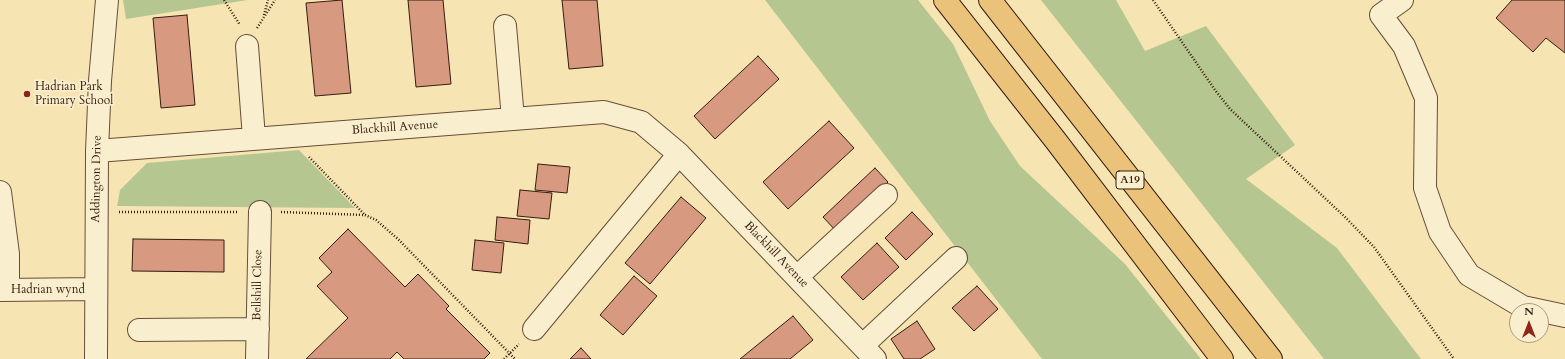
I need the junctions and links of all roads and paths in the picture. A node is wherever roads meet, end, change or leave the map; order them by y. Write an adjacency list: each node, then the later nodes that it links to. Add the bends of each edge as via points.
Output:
1 (107, 0): 15 (street, Addington Drive)
2 (224, 0): 11 (path, via 241,28)
3 (268, 0): 9 (path)
4 (275, 0): 9 (path)
5 (946, 0): 34 (highway)
6 (990, 0): 35 (highway, A19)
7 (1153, 0): 36 (path, via 1230,109 1374,247)
8 (1402, 0): 26 (street, via 1381,15 1404,46 1426,98 1425,188 1440,232 1469,275 1523,307)
9 (263, 18): 11 (path)
10 (506, 26): 12 (street)
11 (247, 46): 14 (street)
12 (513, 119): 13 (street, Blackhill Avenue); 16 (street, Blackhill Avenue, via 604,112 641,122)
13 (288, 135): 14 (street, Blackhill Avenue); 21 (path)
14 (254, 138): 15 (street, Blackhill Avenue)
15 (97, 151): 19 (street, Addington Drive)
16 (680, 154): 23 (street, Blackhill Avenue); 29 (street)
17 (0, 192): 25 (street, via 8,254)
18 (886, 195): 23 (street)
19 (96, 212): 20 (path); 24 (street, Addington Drive)
20 (260, 212): 21 (path); 27 (street, Bellshill Close)
21 (365, 215): 33 (path, via 376,220 398,239)
22 (956, 258): 30 (street)
23 (798, 277): 30 (street, Blackhill Avenue)
24 (96, 289): 25 (street, Hadrian wynd); 31 (street, Addington Drive)
25 (4, 290)
26 (1565, 316)
27 (258, 329): 28 (street); 32 (street, Bellshill Close)
28 (139, 330)
29 (534, 330)
30 (871, 355)
31 (96, 359)
32 (257, 359)
33 (515, 359)
34 (1222, 359)
35 (1271, 359)
36 (1454, 359)

